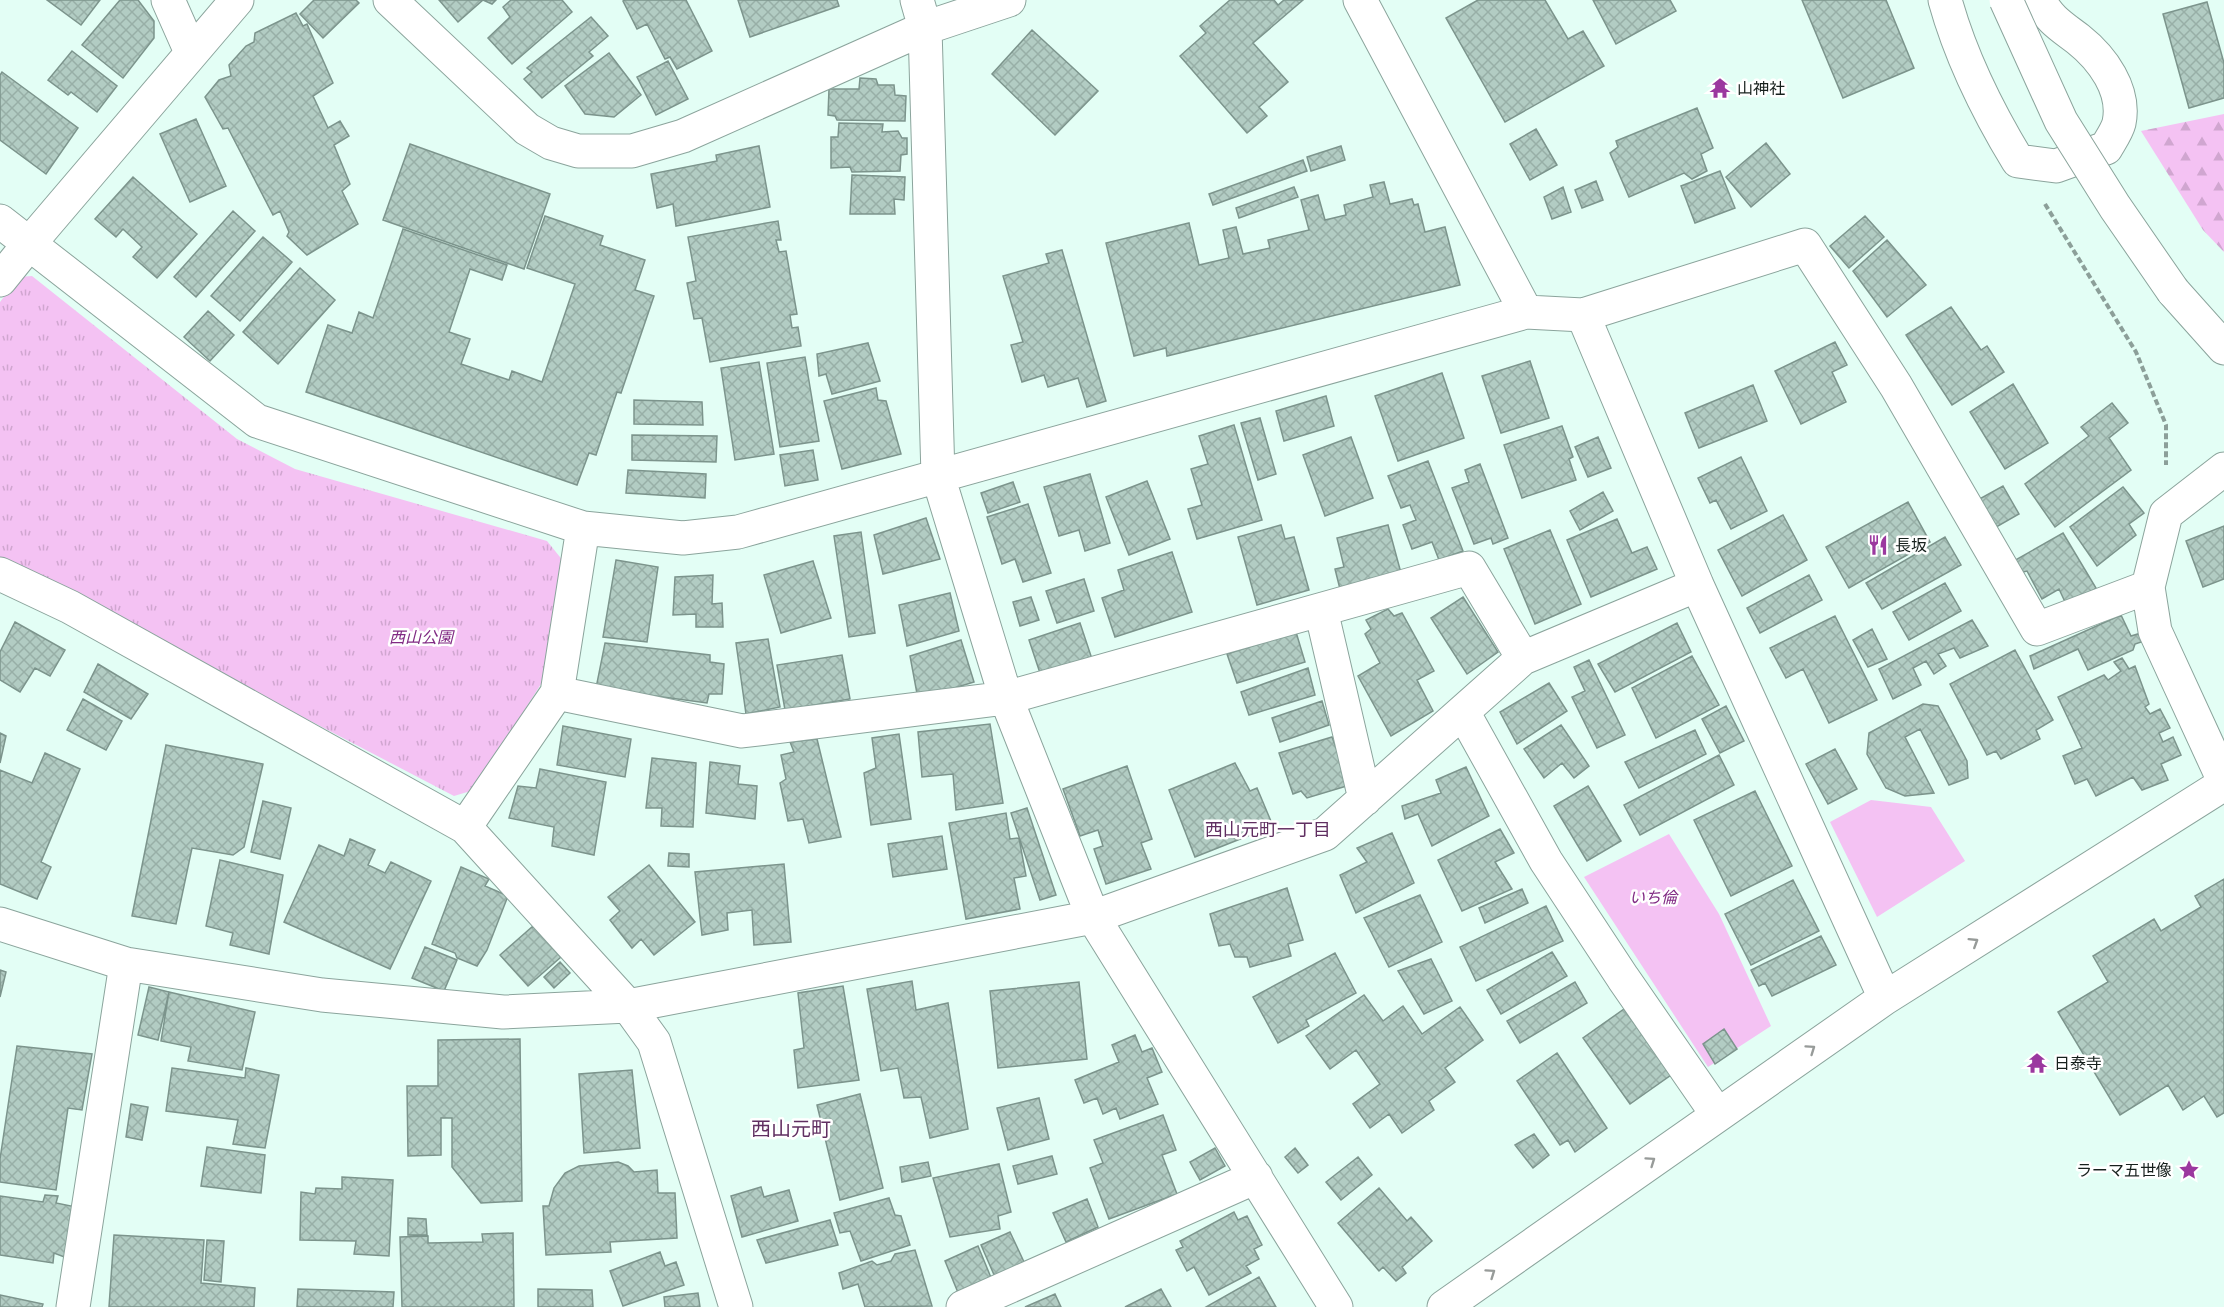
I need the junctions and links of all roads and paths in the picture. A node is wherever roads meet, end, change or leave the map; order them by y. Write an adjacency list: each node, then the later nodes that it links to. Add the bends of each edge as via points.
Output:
1 (168, 0): 10 (street)
2 (237, 0): 10 (street)
3 (390, 0): 9 (street, via 527,129 551,143 595,152 632,151 683,136)
4 (1009, 0): 9 (street)
5 (1359, 0): 15 (street)
6 (1945, 0): 11 (street, via 1956,39 1993,120)
7 (2006, 0): 17 (street, bridge, via 2061,121 2174,291)
8 (2039, 0): 11 (street, via 2052,21 2096,55 2110,75 2119,99 2119,124 2106,148 2056,166)
9 (921, 14): 19 (street)
10 (191, 52): 13 (street)
11 (2018, 161): 20 (path, via 2136,352 2166,425)
12 (0, 221): 13 (street)
13 (28, 244): 14 (street); 21 (street, via 257,421)
14 (0, 280)
15 (1526, 312): 16 (street); 19 (street)
16 (1583, 315): 23 (street); 24 (street, via 1805,245 1896,386 2037,628)
17 (2224, 348)
18 (2224, 470): 20 (street)
19 (938, 476): 21 (street, via 738,532 683,538); 28 (street)
20 (2166, 514): 24 (street)
21 (583, 528): 27 (street)
22 (0, 574): 32 (street, via 70,607)
23 (1696, 585): 26 (street); 36 (street)
24 (2148, 587): 30 (street, via 2155,631)
25 (1321, 610): 26 (street, via 1469,568); 28 (street); 31 (street)
26 (1523, 658): 29 (street)
27 (557, 693): 28 (street, via 742,731); 32 (street)
28 (1006, 698): 33 (street)
29 (1463, 712): 31 (street); 38 (street, via 1546,861)
30 (2224, 783): 36 (street, one-way to 30)
31 (1365, 799): 33 (street, via 1325,834)
32 (465, 827): 37 (street)
33 (1093, 917): 37 (street); 39 (street)
34 (0, 924): 35 (street)
35 (126, 964): 37 (street, via 322,995 503,1012); 40 (street)
36 (1885, 998): 38 (street, one-way to 36)
37 (628, 1006): 41 (street, via 654,1042)
38 (1717, 1114): 44 (street, one-way to 38)
39 (1256, 1177): 42 (street); 43 (street)
40 (73, 1307)
41 (736, 1307)
42 (963, 1307)
43 (1336, 1307)
44 (1444, 1307)

